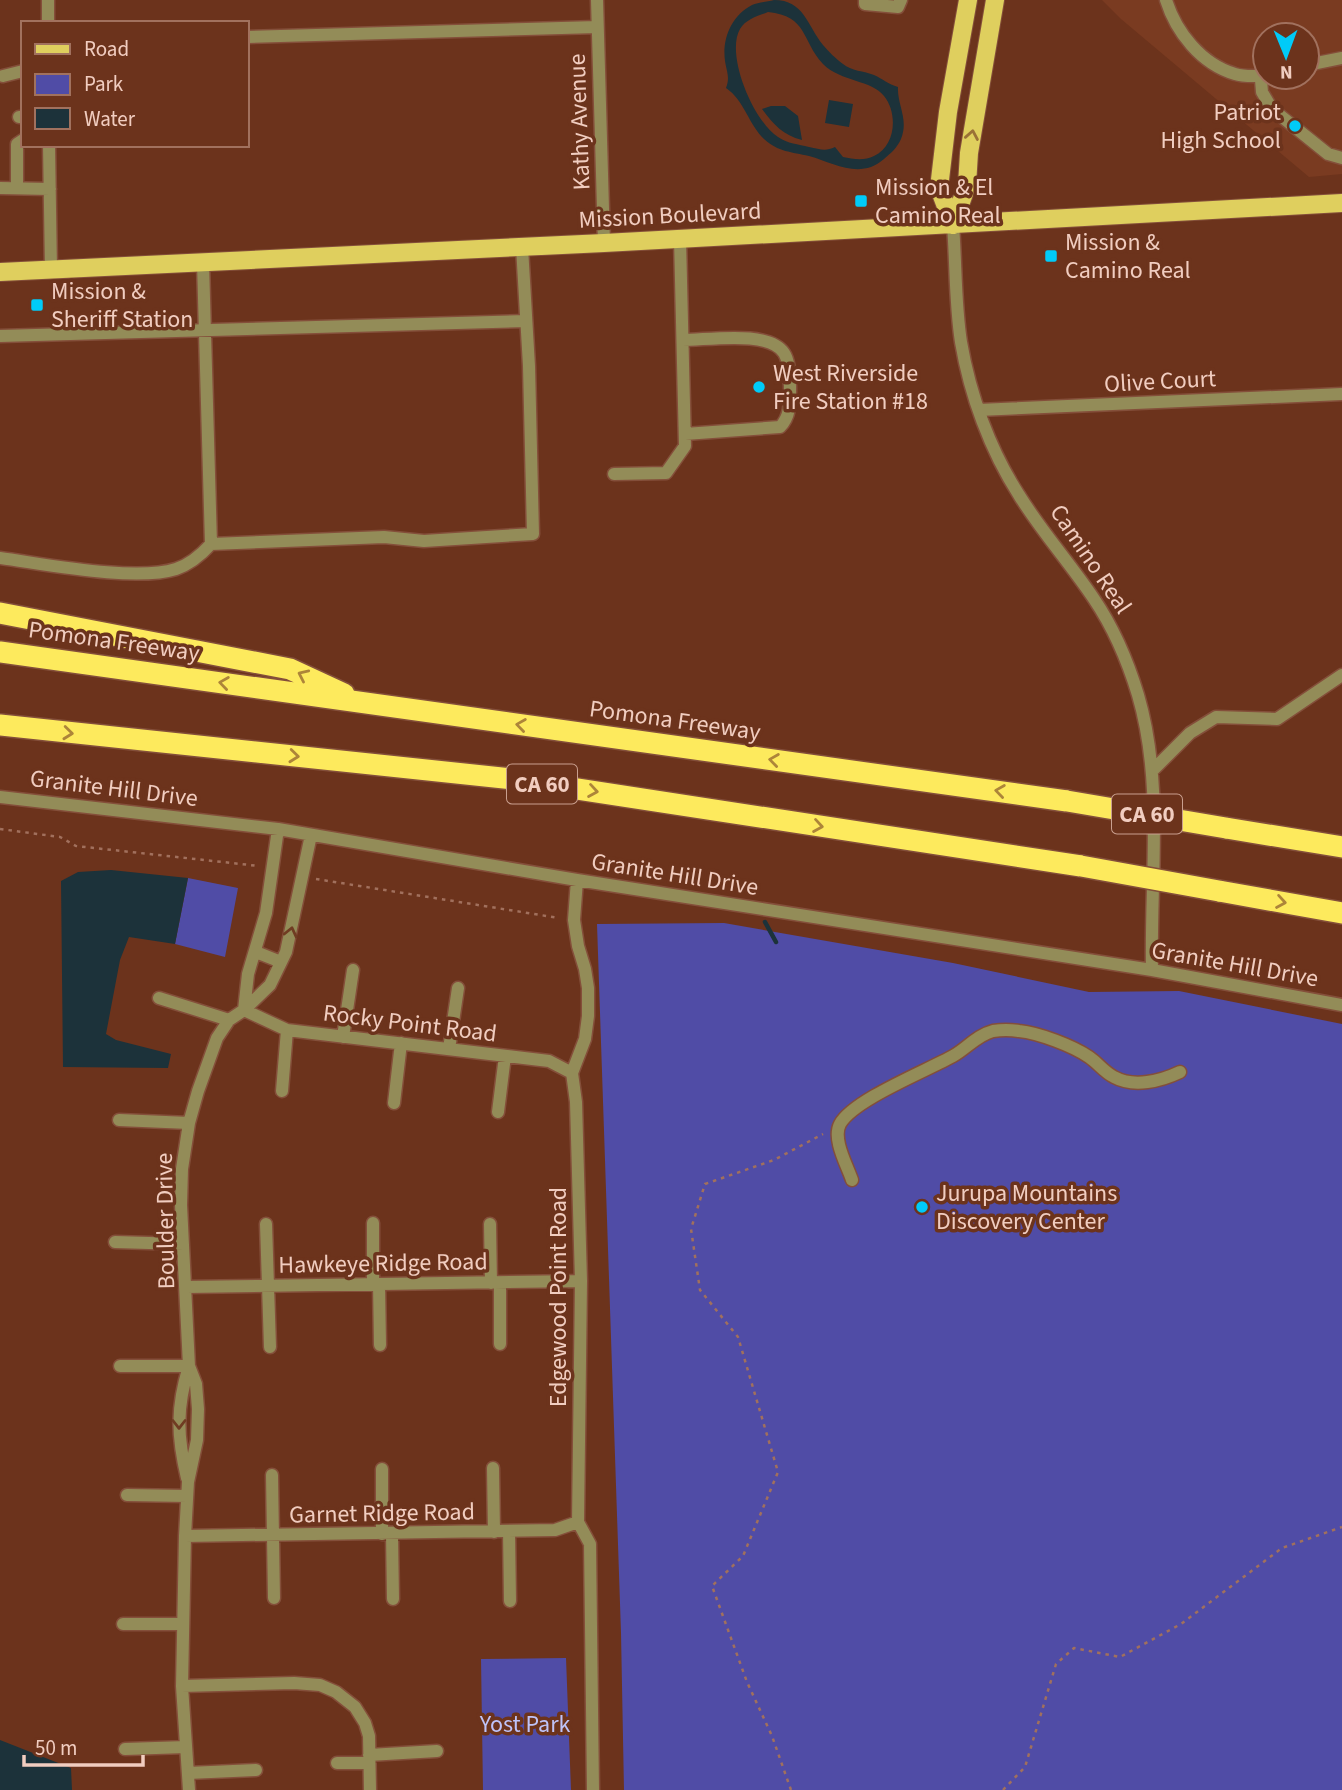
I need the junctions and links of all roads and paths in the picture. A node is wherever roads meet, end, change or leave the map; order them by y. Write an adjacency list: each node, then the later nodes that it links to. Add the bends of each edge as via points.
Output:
1 (48, 0): 8 (street)
2 (597, 0): 9 (street, Kathy Avenue)
3 (865, 0): 4 (street, via 865,5 898,7)
4 (901, 0)
5 (968, 0): 24 (main road, Camino Real, via 939,188)
6 (995, 0): 24 (main road, Camino Real, one-way to 6, via 967,185)
7 (1166, 0): 14 (street, via 1189,43 1205,58 1233,74)
8 (48, 21)
9 (597, 27): 10 (street); 26 (street, Kathy Avenue)
10 (248, 37)
11 (1342, 58): 12 (street)
12 (1321, 62)
13 (21, 72): 15 (street)
14 (1251, 74)
15 (4, 76)
16 (1262, 91): 19 (street, via 1272,109 1328,154)
17 (21, 141): 21 (street, via 17,144)
18 (49, 147): 22 (street)
19 (1342, 158)
20 (0, 188): 21 (street)
21 (17, 188): 22 (street)
22 (50, 189): 29 (street)
23 (1342, 203): 24 (main road, Mission Boulevard)
24 (953, 225): 25 (main road, Mission Boulevard); 36 (street, Camino Real, via 961,339)
25 (680, 239): 26 (main road, Mission Boulevard); 34 (street)
26 (604, 243): 27 (main road, Mission Boulevard)
27 (522, 247): 28 (main road, Mission Boulevard); 31 (street)
28 (203, 263): 29 (main road, Mission Boulevard); 32 (street)
29 (51, 270): 30 (main road, Mission Boulevard)
30 (0, 272)
31 (526, 321): 32 (street); 39 (street, via 533,534 424,541 384,537)
32 (205, 330): 33 (street); 39 (street)
33 (0, 336)
34 (684, 340): 37 (street); 37 (street, via 757,338 777,345 786,355 790,399 786,421 779,427)
35 (1342, 394): 36 (street, Olive Court)
36 (979, 410): 46 (street, Camino Real, via 1018,495 1095,600 1123,653 1148,734)
37 (685, 434): 38 (street, via 685,446 666,473)
38 (614, 474)
39 (211, 544): 40 (street, via 188,564 166,572 107,571)
40 (0, 558)
41 (0, 612): 44 (highway, one-way to 41, via 290,669)
42 (0, 652): 44 (highway, Pomona Freeway / CA 60, one-way to 42)
43 (1342, 675): 46 (street, via 1277,719 1216,717 1189,733)
44 (365, 704): 51 (highway, Pomona Freeway / CA 60, one-way to 44, bridge, via 1067,801)
45 (0, 725): 55 (highway, CA 60, one-way to 55, bridge, via 512,779 1081,866)
46 (1153, 770): 60 (street, Camino Real)
47 (0, 797): 49 (street, Granite Hill Drive)
48 (0, 829): 52 (path, via 60,837 76,846)
49 (278, 829): 50 (street, Granite Hill Drive); 57 (street)
50 (311, 835): 53 (street, Granite Hill Drive); 58 (street, Boulder Drive, one-way to 50)
51 (1342, 847)
52 (242, 863)
53 (577, 880): 56 (street); 60 (street, Granite Hill Drive)
54 (329, 882): 56 (path)
55 (1342, 913)
56 (574, 920): 72 (street, via 588,988 588,1016)
57 (256, 952): 58 (street); 64 (street)
58 (281, 962): 64 (street, Boulder Drive, via 270,985)
59 (353, 970): 67 (street)
60 (1152, 970): 63 (street, Granite Hill Drive)
61 (458, 988): 69 (street)
62 (159, 998): 65 (street)
63 (1342, 1005)
64 (244, 1010): 65 (street, Boulder Drive); 66 (street, Rocky Point Road)
65 (229, 1020): 77 (street, Boulder Drive, via 217,1038)
66 (287, 1030): 67 (street, Rocky Point Road); 73 (street)
67 (343, 1037): 68 (street, Rocky Point Road)
68 (401, 1044): 69 (street, Rocky Point Road); 74 (street)
69 (449, 1049): 70 (street, Rocky Point Road)
70 (505, 1056): 72 (street, Rocky Point Road, via 549,1061); 75 (street)
71 (1180, 1072): 78 (street, via 1149,1082 1116,1079 1089,1057 1054,1041 1021,1031 993,1031 861,1103)
72 (572, 1073): 85 (street, Edgewood Point Road)
73 (282, 1091)
74 (394, 1103)
75 (498, 1112)
76 (119, 1120): 77 (street)
77 (189, 1123): 84 (street, Boulder Drive, via 181,1169)
78 (838, 1126): 79 (street); 124 (path, via 774,1160 705,1184 691,1229 700,1290 738,1337 778,1472 743,1556 712,1587)
79 (852, 1180)
80 (373, 1223): 87 (street)
81 (266, 1224): 88 (street)
82 (490, 1224): 86 (street)
83 (116, 1242): 84 (street)
84 (183, 1244): 89 (street, Boulder Drive)
85 (581, 1282): 86 (street, Hawkeye Ridge Road); 101 (street, Edgewood Point Road)
86 (496, 1283): 87 (street, Hawkeye Ridge Road); 90 (street)
87 (376, 1284): 88 (street, Hawkeye Ridge Road); 91 (street)
88 (269, 1286): 89 (street, Hawkeye Ridge Road); 92 (street)
89 (186, 1287): 94 (street, Boulder Drive)
90 (500, 1344)
91 (380, 1345)
92 (270, 1347)
93 (120, 1366): 94 (street)
94 (189, 1366): 98 (street, Boulder Drive, via 198,1409); 98 (street, Boulder Drive, one-way to 98, via 177,1424)
95 (493, 1468): 104 (street)
96 (382, 1469): 105 (street)
97 (272, 1475): 107 (street)
98 (188, 1482): 100 (street, Boulder Drive)
99 (127, 1495): 100 (street)
100 (187, 1496): 106 (street, Boulder Drive)
101 (578, 1522): 103 (street, Garnet Ridge Road, via 555,1531); 123 (street, via 590,1544)
102 (1342, 1527): 125 (path, via 1282,1548 1181,1624 1120,1657 1074,1648 1056,1664 1024,1767)
103 (509, 1531): 104 (street, Garnet Ridge Road); 110 (street)
104 (494, 1532): 105 (street, Garnet Ridge Road)
105 (387, 1534): 107 (street, Garnet Ridge Road); 109 (street)
106 (185, 1536): 107 (street, Garnet Ridge Road); 112 (street, Boulder Drive)
107 (273, 1536): 108 (street)
108 (274, 1598)
109 (393, 1599)
110 (510, 1601)
111 (123, 1624): 112 (street)
112 (183, 1624): 113 (street, Boulder Drive)
113 (182, 1686): 114 (street, Boulder Drive); 117 (street, via 320,1685 355,1707 369,1736)
114 (186, 1747): 115 (street); 120 (street, Boulder Drive)
115 (125, 1749)
116 (437, 1751): 117 (street)
117 (369, 1759): 118 (street); 122 (street)
118 (337, 1763)
119 (256, 1770): 120 (street)
120 (188, 1773): 121 (street, Boulder Drive)
121 (189, 1790)
122 (370, 1790)
123 (593, 1790)
124 (791, 1790)
125 (1003, 1790)

